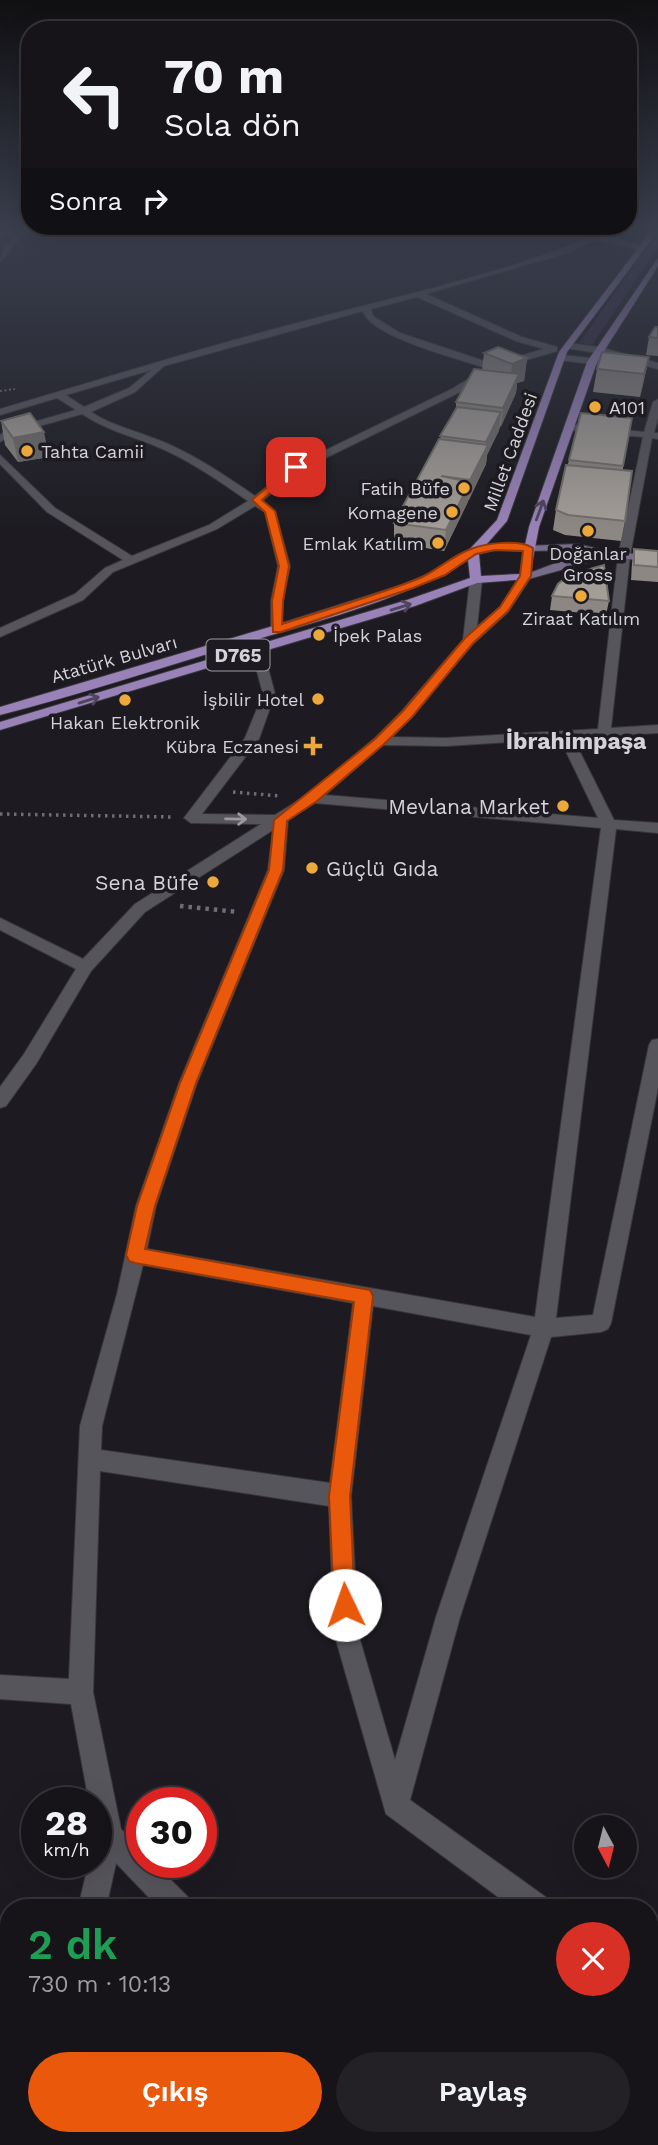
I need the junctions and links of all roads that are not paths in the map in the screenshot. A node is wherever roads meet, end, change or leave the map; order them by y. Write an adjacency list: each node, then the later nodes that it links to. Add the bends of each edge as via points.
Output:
1 (287, 330): 9 (street)
2 (389, 330): 12 (street)
3 (499, 330): 7 (street)
4 (577, 330): 7 (main road, Millet Caddesi)
5 (611, 330): 6 (main road)
6 (598, 350): 7 (street); 8 (main road); 10 (street)
7 (561, 351): 8 (street); 12 (street); 25 (main road, Millet Caddesi, via 502,521)
8 (592, 362): 10 (street); 17 (main road)
9 (162, 363): 13 (street); 15 (street, via 129,394)
10 (645, 364): 11 (street)
11 (658, 366)
12 (493, 367): 23 (street, via 455,391 296,467)
13 (58, 394): 15 (street); 16 (street)
14 (658, 402): 18 (street)
15 (81, 410): 19 (street); 23 (street, via 103,424 198,462)
16 (0, 412)
17 (569, 427): 18 (street); 21 (main road)
18 (653, 435): 26 (street)
19 (0, 439)
20 (0, 458): 28 (street, via 51,510)
21 (551, 480): 22 (street); 24 (main road, one-way to 21)
22 (563, 481)
23 (257, 500): 28 (street, via 213,527); 31 (street, via 270,511 284,566)
24 (528, 548): 25 (main road); 26 (street, via 577,547); 29 (main road)
25 (473, 552): 30 (main road); 31 (main road, Atatürk Bulvarı / D765, via 409,586)
26 (619, 556): 27 (street); 29 (street, via 560,565); 37 (street)
27 (658, 559)
28 (130, 561): 32 (street, via 109,570 79,597)
29 (526, 576): 30 (main road, Atatürk Bulvarı); 33 (street, via 504,609)
30 (476, 580): 33 (street); 34 (main road, Atatürk Bulvarı / D765, one-way to 30)
31 (277, 629): 35 (main road, Atatürk Bulvarı / D765)
32 (0, 634)
33 (469, 641): 40 (street)
34 (257, 649): 36 (main road, Atatürk Bulvarı / D765, one-way to 34); 42 (street, one-way to 42, via 269,694 252,739 191,818)
35 (0, 711)
36 (0, 726)
37 (604, 732): 38 (street); 39 (street)
38 (657, 732)
39 (565, 736): 40 (street); 43 (street)
40 (380, 741): 41 (street)
41 (312, 798): 42 (street); 43 (street)
42 (281, 820): 46 (street, via 148,902); 49 (street, via 276,870 188,1083 146,1206)
43 (609, 825): 44 (street); 51 (street)
44 (658, 828)
45 (4, 929): 46 (street)
46 (85, 967): 48 (street)
47 (658, 1045): 51 (street, via 601,1323)
48 (0, 1101)
49 (135, 1255): 50 (street); 52 (street, via 91,1426)
50 (364, 1296): 51 (street); 53 (street)
51 (544, 1328): 57 (street, via 448,1617)
52 (89, 1459): 53 (street); 55 (street)
53 (340, 1496): 57 (street, via 346,1633)
54 (0, 1687): 55 (street)
55 (81, 1692): 56 (street)
56 (99, 1787)
57 (395, 1805): 62 (street)
58 (112, 1839): 61 (street)
59 (99, 1878): 60 (street)
60 (94, 1899)
61 (169, 1899)
62 (525, 1899)

